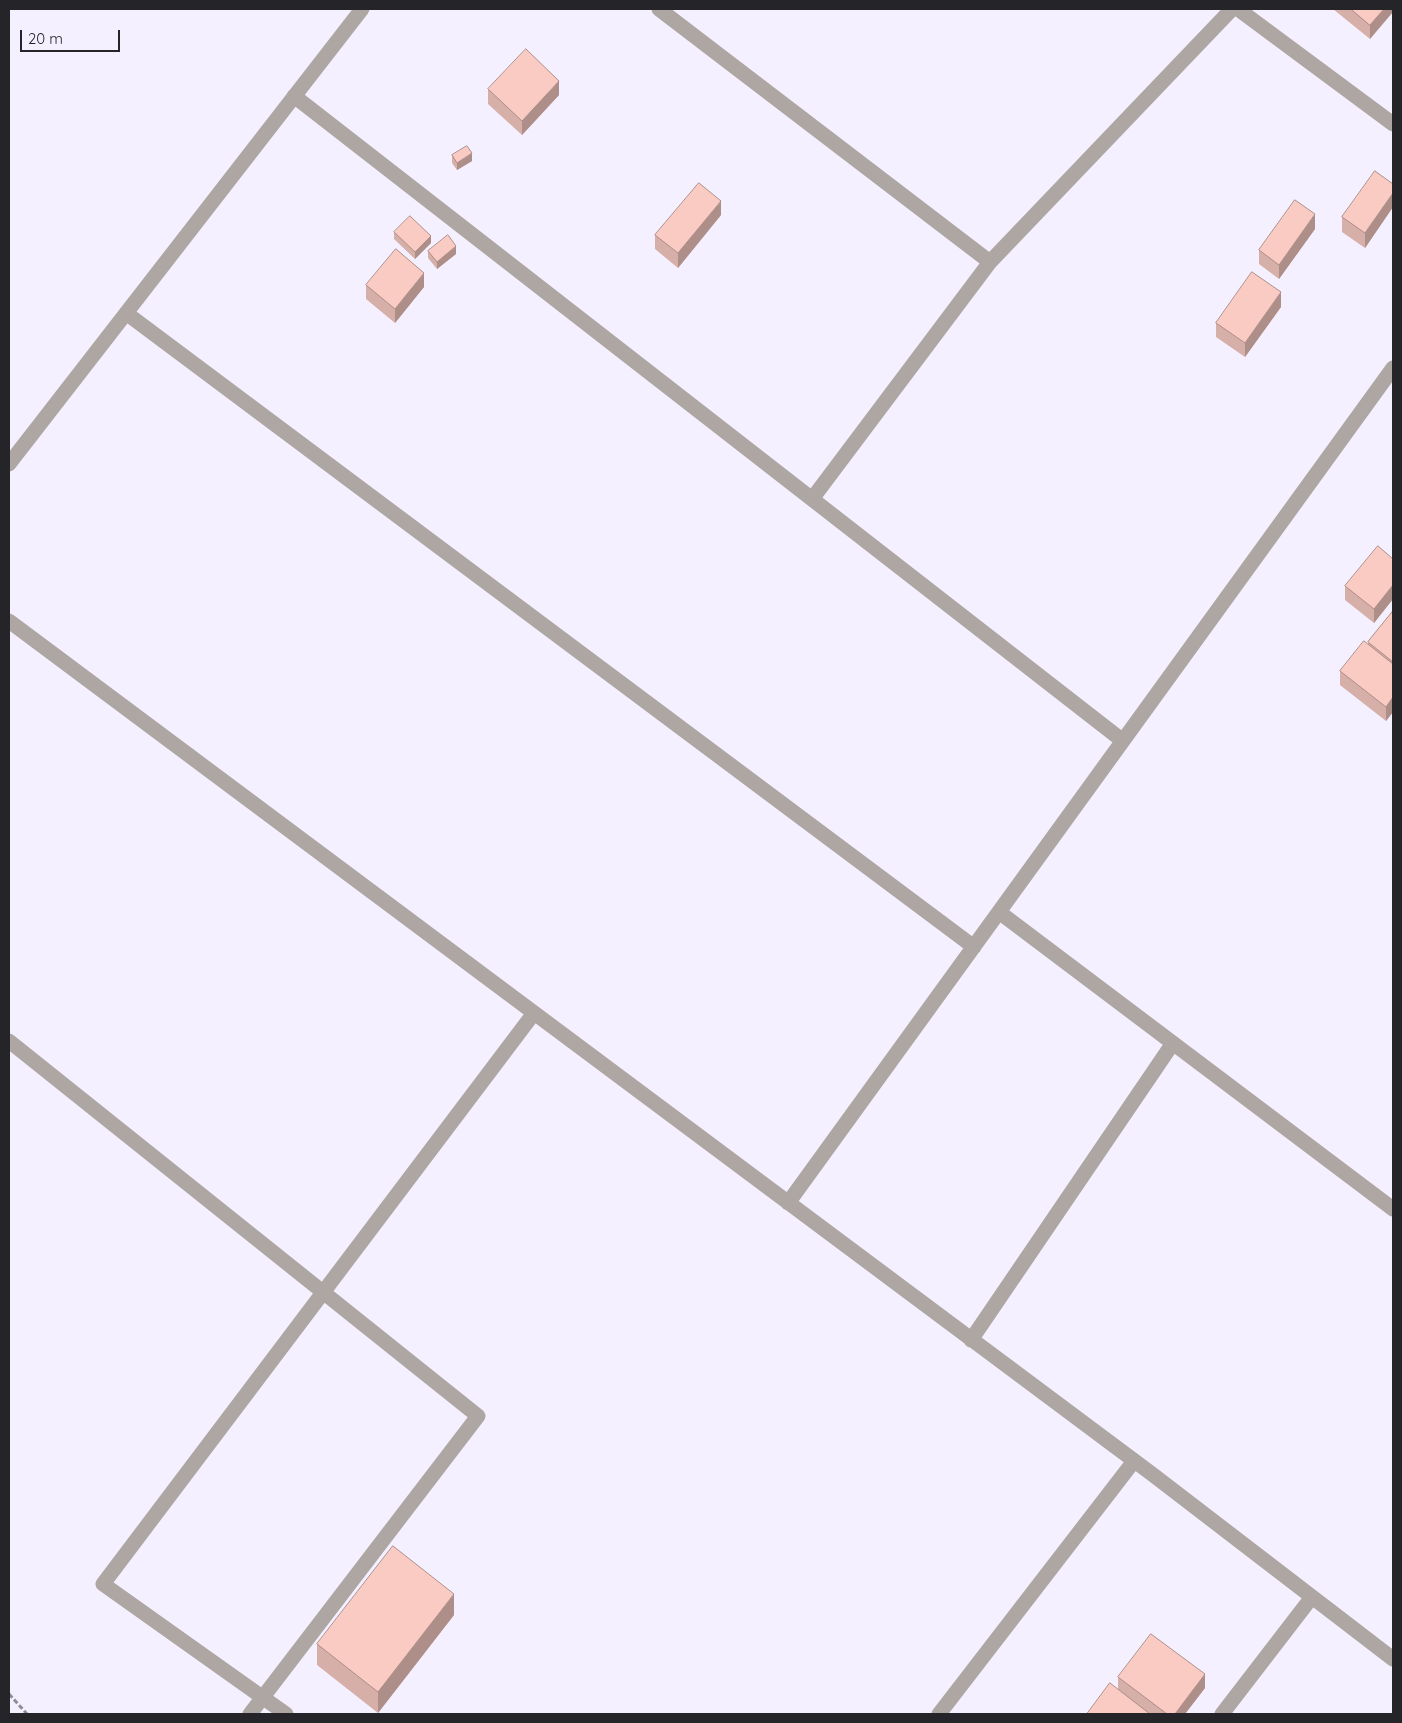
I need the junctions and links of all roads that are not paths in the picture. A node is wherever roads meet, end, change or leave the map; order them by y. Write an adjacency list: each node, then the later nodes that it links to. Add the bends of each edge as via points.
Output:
1 (362, 9): 5 (street)
2 (659, 9): 7 (street)
3 (1232, 9): 7 (street)
4 (1238, 9): 6 (street)
5 (294, 96): 8 (street); 11 (street)
6 (1393, 124)
7 (990, 262): 11 (street)
8 (126, 313): 10 (street); 15 (street)
9 (1393, 368): 13 (street)
10 (9, 464)
11 (812, 499): 13 (street)
12 (9, 621): 16 (street)
13 (1123, 741): 14 (street)
14 (999, 912): 15 (street); 18 (street)
15 (974, 947): 19 (street)
16 (534, 1012): 19 (street); 21 (street)
17 (9, 1041): 21 (street)
18 (1173, 1043): 20 (street); 22 (street)
19 (788, 1203): 22 (street)
20 (1393, 1209)
21 (323, 1292): 26 (street, via 478,1416); 26 (street, via 103,1584)
22 (971, 1340): 23 (street)
23 (1134, 1461): 24 (street); 29 (street)
24 (1312, 1596): 25 (street); 30 (street)
25 (1393, 1659)
26 (263, 1697): 27 (street); 28 (street)
27 (250, 1714)
28 (286, 1714)
29 (939, 1714)
30 (1222, 1714)

